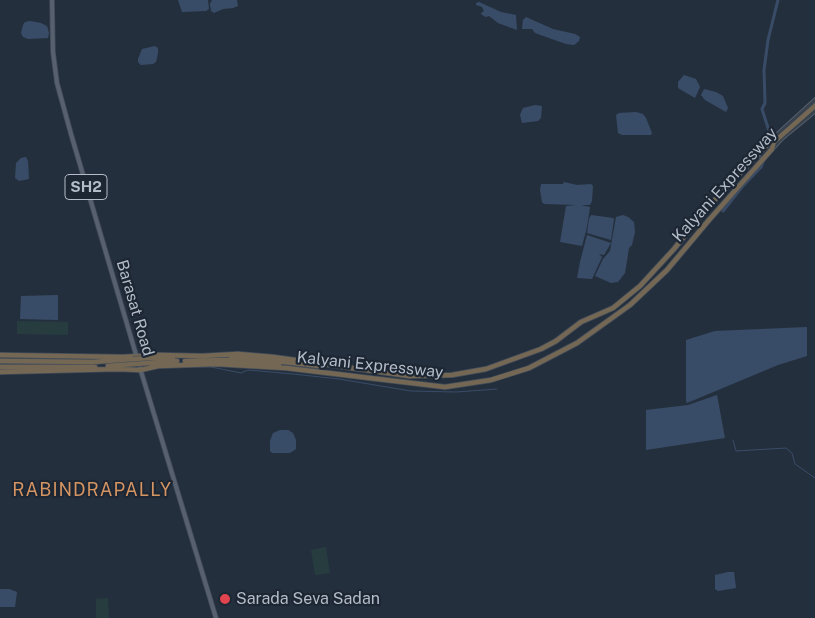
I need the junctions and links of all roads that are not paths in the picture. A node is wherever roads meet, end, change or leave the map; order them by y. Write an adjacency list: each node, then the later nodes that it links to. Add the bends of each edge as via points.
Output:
1 (52, 0): 9 (main road, Barasat Road / SH2, via 57,83)
2 (815, 100): 6 (street, Kalyani Expressway)
3 (815, 105): 5 (highway, Kalyani Expressway)
4 (815, 111): 7 (street, Kalyani Expressway)
5 (773, 142): 6 (highway, Kalyani Expressway); 7 (highway)
6 (767, 145): 12 (highway, Kalyani Expressway, via 640,286 613,308 581,322 541,349 486,369 452,375 409,376)
7 (772, 149): 16 (highway, Kalyani Expressway, via 667,270 630,305 577,343 529,368 491,380 444,387)
8 (0, 355): 9 (highway)
9 (135, 359): 10 (highway, bridge); 11 (highway); 12 (highway, via 238,354); 13 (highway, via 99,367); 14 (main road, Barasat Road / SH2)
10 (237, 359): 12 (highway); 16 (highway, via 319,368)
11 (0, 361)
12 (324, 364)
13 (0, 367)
14 (140, 370): 15 (highway, Kalyani Expressway); 16 (highway, Kalyani Expressway, via 158,366 216,364); 17 (main road, Barasat Road / SH2)
15 (0, 372)
16 (321, 372)
17 (216, 618)

